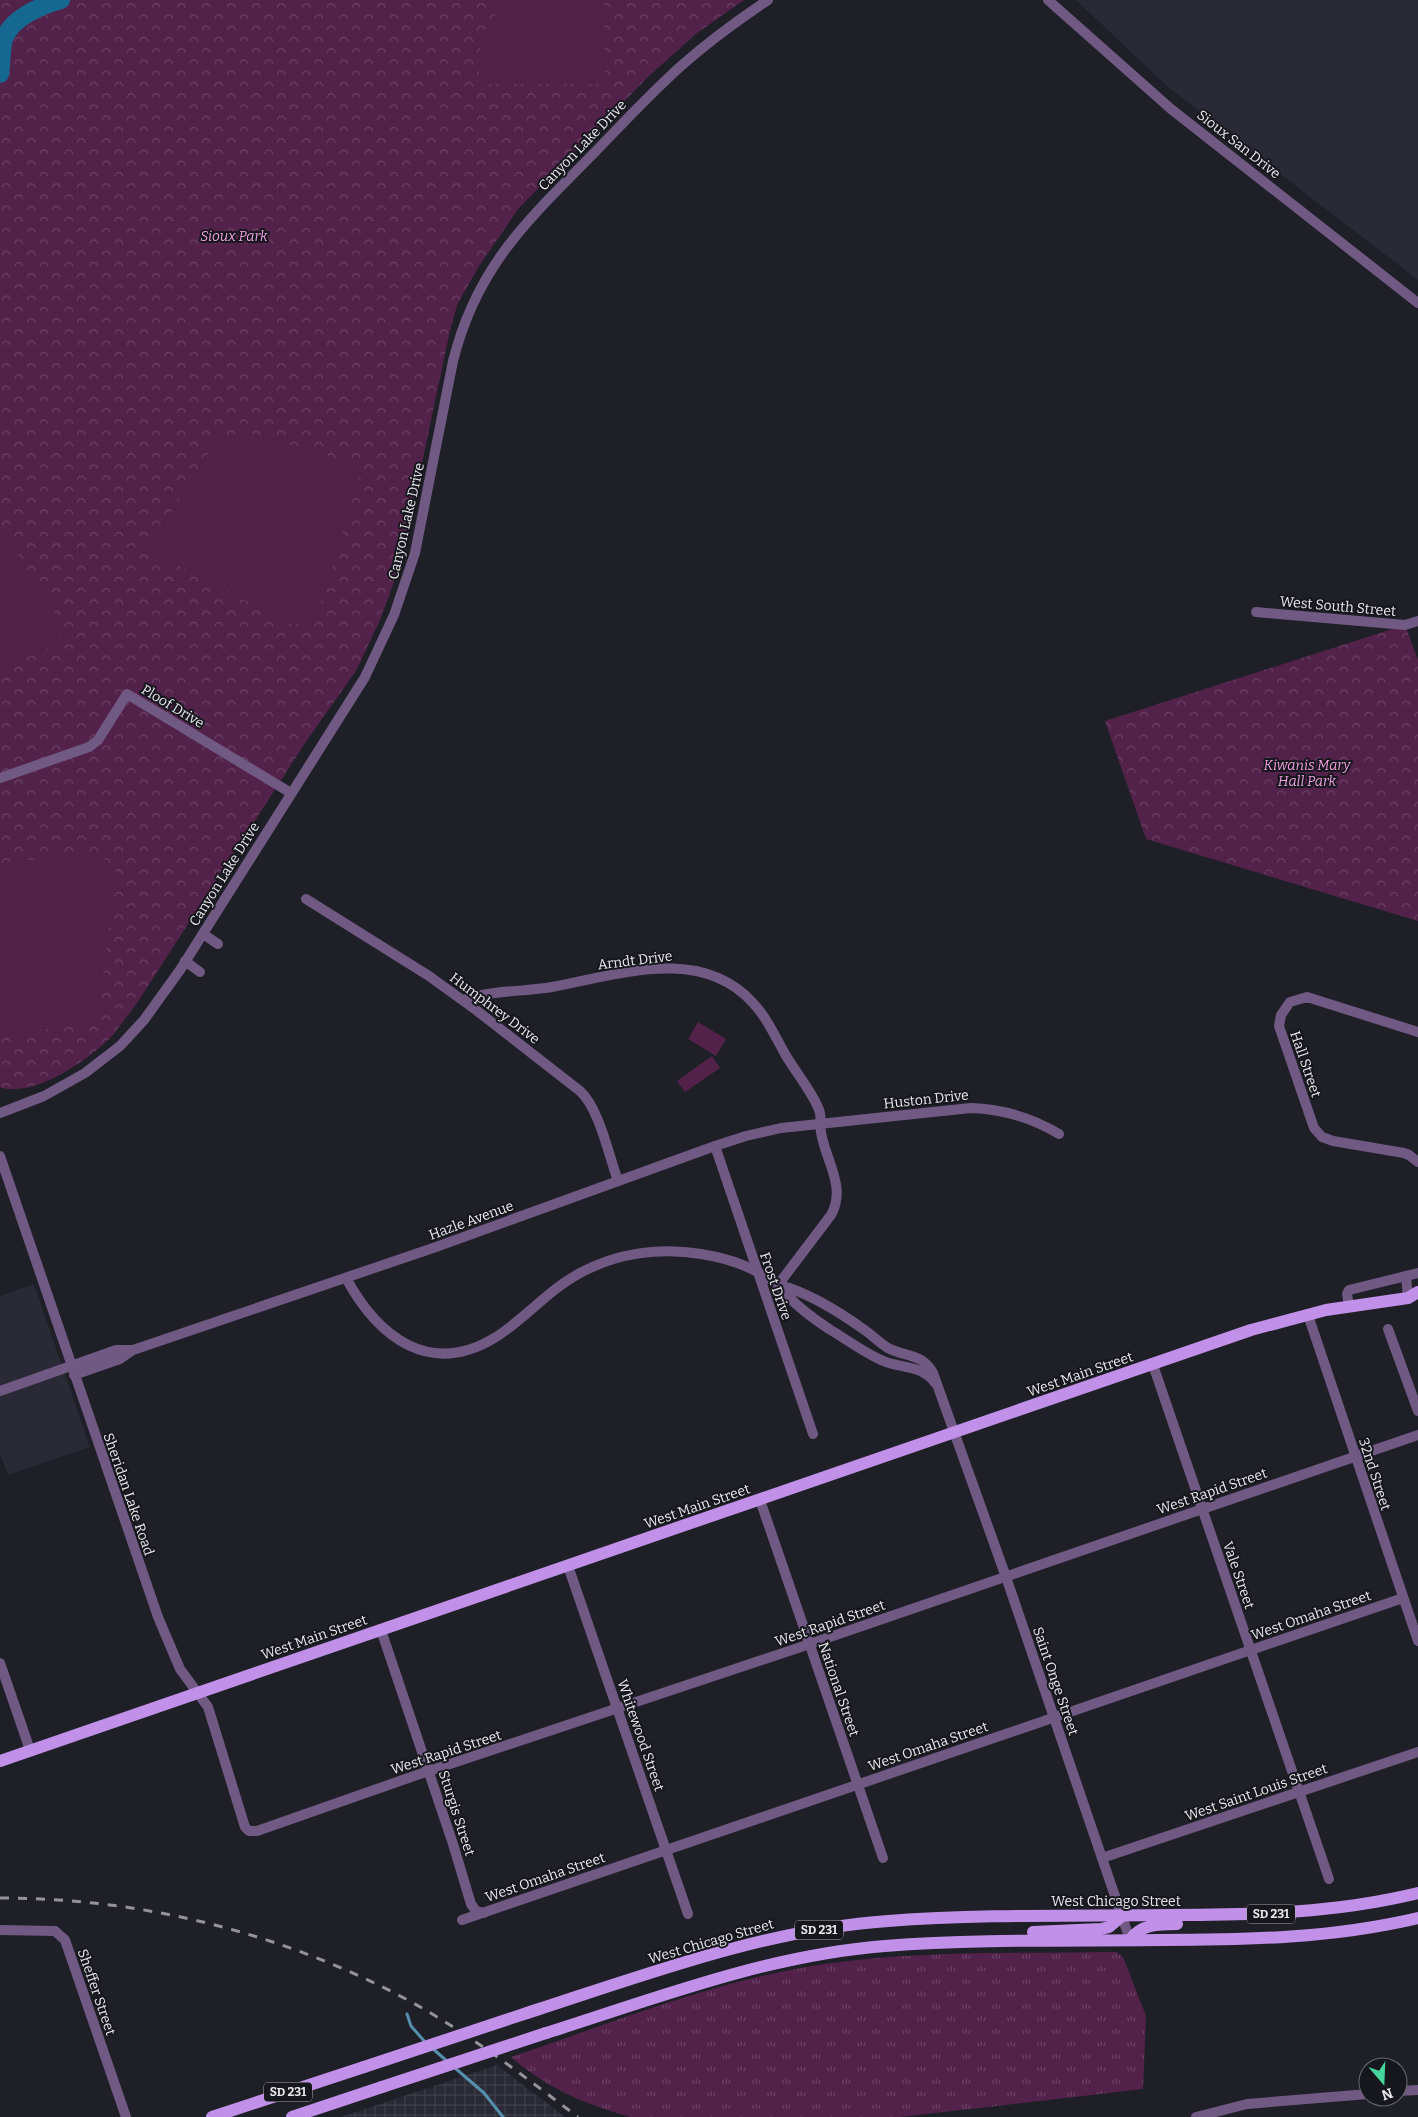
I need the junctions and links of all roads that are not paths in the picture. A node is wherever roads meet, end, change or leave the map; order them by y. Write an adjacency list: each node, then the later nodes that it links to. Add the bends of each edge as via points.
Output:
1 (768, 0): 7 (street, Canyon Lake Drive, via 703,48 648,97 537,211 504,249 486,277 470,306 456,347 423,519 403,593 365,677)
2 (1048, 0): 3 (street, Sioux San Drive, via 1165,104)
3 (1418, 303)
4 (1256, 612): 5 (street, West South Street, via 1406,625)
5 (1418, 621)
6 (0, 778): 7 (street, Ploof Drive, via 89,747 98,740 126,694)
7 (291, 793): 9 (street, Canyon Lake Drive)
8 (306, 899): 13 (street, Humphrey Drive)
9 (203, 934): 10 (street); 11 (street, Canyon Lake Drive)
10 (218, 944)
11 (185, 962): 12 (street); 15 (street, Canyon Lake Drive, via 144,1020 107,1057 57,1089)
12 (200, 972)
13 (463, 1000): 16 (street, Arndt Drive, via 659,969 684,969 713,976 738,988 760,1010 815,1101); 21 (street, Humphrey Drive, via 584,1095 594,1112)
14 (1418, 1032): 20 (street, Hall Street, via 1307,997 1290,1002 1281,1015 1279,1026 1311,1121 1322,1137 1404,1153)
15 (0, 1113)
16 (821, 1123): 17 (street, Huston Drive, via 979,1108 1030,1119); 18 (street, Hazle Avenue, via 761,1132); 26 (street, Arndt Drive, via 838,1190 836,1206)
17 (1059, 1134)
18 (715, 1146): 21 (street, Hazle Avenue); 22 (street, Frost Drive)
19 (0, 1156): 32 (street, Sheridan Lake Road)
20 (1418, 1162)
21 (618, 1181): 25 (street, Hazle Avenue)
22 (758, 1273): 25 (street, via 731,1260 700,1253 652,1252 623,1256 565,1282 485,1343 462,1351 438,1354 413,1349 389,1332); 26 (street); 37 (street, Frost Drive)
23 (1418, 1273): 24 (street)
24 (1406, 1276): 27 (street); 28 (street, via 1348,1290)
25 (346, 1278): 32 (street, Hazle Avenue, via 132,1350 116,1350)
26 (778, 1285): 33 (street, via 818,1322 880,1360 920,1370); 33 (street, Saint Onge Street, via 812,1298 888,1348 923,1360)
27 (1415, 1297): 28 (main road, West Main Street)
28 (1349, 1306): 29 (main road, West Main Street)
29 (1308, 1314): 31 (main road, West Main Street, via 1250,1330); 39 (street, 32nd Street)
30 (1388, 1329): 35 (street)
31 (1153, 1365): 36 (main road, West Main Street); 41 (street, Vale Street)
32 (72, 1370): 34 (street, Hazle Avenue); 50 (street, Sheridan Lake Road, via 167,1642 180,1669)
33 (939, 1388): 36 (street, Saint Onge Street)
34 (0, 1391)
35 (1418, 1411)
36 (955, 1432): 40 (main road, West Main Street); 43 (street, Saint Onge Street)
37 (813, 1434)
38 (1418, 1435): 39 (street, West Rapid Street)
39 (1355, 1456): 41 (street, West Rapid Street); 44 (street, 32nd Street)
40 (760, 1500): 42 (main road, West Main Street); 47 (street, National Street)
41 (1202, 1509): 43 (street, West Rapid Street); 48 (street, Vale Street)
42 (568, 1566): 45 (main road, West Main Street); 51 (street, Whitewood Street)
43 (1006, 1577): 47 (street, West Rapid Street); 52 (street, Saint Onge Street)
44 (1403, 1598): 46 (street, 32nd Street); 48 (street, West Omaha Street)
45 (381, 1630): 50 (main road, West Main Street); 56 (street, Sturgis Street)
46 (1418, 1642)
47 (810, 1644): 51 (street, West Rapid Street); 57 (street, National Street)
48 (1251, 1650): 52 (street, West Omaha Street); 58 (street, Vale Street)
49 (0, 1663): 53 (street)
50 (197, 1692): 53 (main road, West Main Street); 59 (street, Sheridan Lake Road, via 208,1707 245,1828)
51 (618, 1710): 56 (street, West Rapid Street); 60 (street, Whitewood Street)
52 (1054, 1717): 57 (street, West Omaha Street); 62 (street, Saint Onge Street)
53 (30, 1750): 55 (main road, West Main Street)
54 (1418, 1752): 58 (street, West Saint Louis Street)
55 (0, 1761)
56 (428, 1771): 59 (street, West Rapid Street, via 257,1831); 66 (street, Sturgis Street, via 471,1904 476,1911)
57 (857, 1784): 60 (street, West Omaha Street); 61 (street, National Street)
58 (1299, 1792): 62 (street, West Saint Louis Street); 63 (street, Vale Street)
59 (249, 1831)
60 (666, 1850): 66 (street, West Omaha Street); 67 (street, Whitewood Street)
61 (883, 1858)
62 (1102, 1858): 69 (street, Saint Onge Street)
63 (1329, 1879)
64 (1418, 1893): 65 (main road, West Chicago Street / SD 231)
65 (1311, 1911): 69 (main road, West Chicago Street / SD 231); 74 (main road, via 1255,1922 1157,1924 1134,1934)
66 (484, 1913): 71 (street, West Omaha Street)
67 (688, 1914)
68 (1418, 1914): 72 (main road)
69 (1122, 1916): 74 (street, Saint Onge Street); 75 (main road, via 1102,1930 1008,1933); 78 (main road, West Chicago Street / SD 231, bridge, via 937,1918 841,1926 782,1937 719,1952)
70 (1418, 1918): 72 (main road, SD 231)
71 (462, 1920)
72 (1400, 1922): 74 (main road, SD 231, via 1290,1937)
73 (0, 1930): 77 (street, Sheffer Street, via 55,1932 65,1940)
74 (1130, 1940): 75 (main road, SD 231)
75 (954, 1942): 79 (main road, SD 231, bridge, via 883,1946 785,1961 729,1975)
76 (1358, 2095): 80 (street, via 1247,2104)
77 (126, 2117)
78 (212, 2117)
79 (292, 2117)
80 (1196, 2117)

